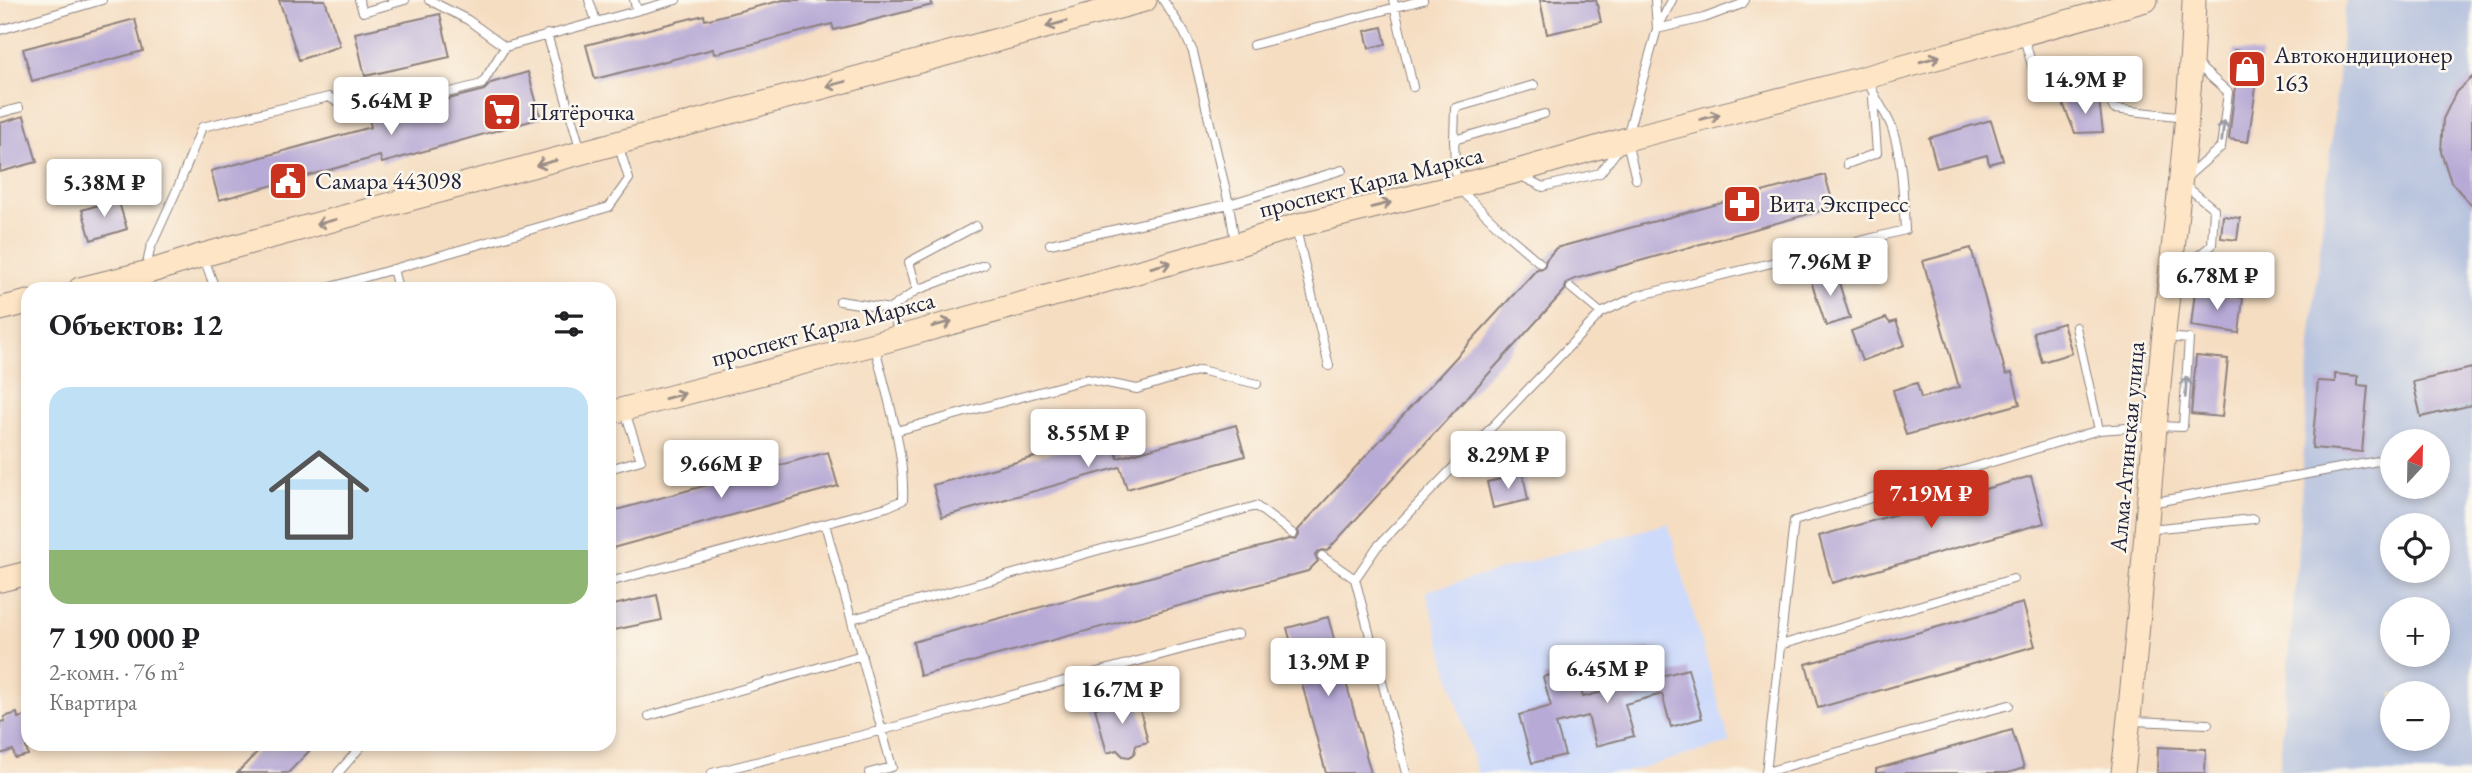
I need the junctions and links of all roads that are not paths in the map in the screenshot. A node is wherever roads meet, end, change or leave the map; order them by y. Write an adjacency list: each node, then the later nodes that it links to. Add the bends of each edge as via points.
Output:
1 (102, 0): 20 (lane)
2 (359, 0): 3 (lane, via 363,12)
3 (405, 0)
4 (429, 0): 24 (lane, via 468,20)
5 (589, 0): 18 (lane)
6 (634, 0): 17 (lane)
7 (676, 0): 17 (lane)
8 (1145, 0): 35 (main road, one-way to 35)
9 (1163, 0): 42 (lane, via 1194,52)
10 (1423, 0): 16 (lane)
11 (1655, 0): 19 (lane)
12 (1672, 0): 19 (lane)
13 (1745, 0): 19 (lane, via 1704,18)
14 (2146, 0): 21 (main road, проспект Карла Маркса)
15 (2194, 0): 25 (main road, Алма-Атинская улица)
16 (1394, 4): 23 (lane); 28 (lane)
17 (637, 10): 18 (lane)
18 (596, 21): 22 (lane)
19 (1657, 29): 33 (lane)
20 (0, 30)
21 (2022, 32): 27 (main road, проспект Карла Маркса, one-way to 21); 32 (lane, via 2034,72 2107,94 2114,108)
22 (547, 34): 24 (lane); 36 (lane)
23 (1253, 45)
24 (505, 47): 51 (lane, via 482,84 360,116 329,97 202,127 150,249)
25 (2192, 60): 32 (main road, Алма-Атинская улица); 40 (lane, one-way to 25, via 2221,147 2228,92)
26 (1534, 85): 34 (lane, via 1455,108)
27 (1870, 86): 33 (main road, проспект Карла Маркса, one-way to 27); 37 (lane, via 1877,153); 63 (lane, via 1891,126 1899,159 1905,230 1637,296)
28 (1413, 87)
29 (19, 108): 30 (lane)
30 (0, 113)
31 (1544, 114): 34 (lane)
32 (2188, 117): 40 (main road, Алма-Атинская улица)
33 (1627, 139): 39 (lane); 41 (main road, проспект Карла Маркса)
34 (1454, 140): 41 (lane)
35 (618, 144): 36 (main road); 50 (lane, via 629,180 610,207)
36 (582, 154): 47 (main road, one-way to 47)
37 (1847, 164)
38 (1342, 170): 42 (lane)
39 (1636, 179)
40 (2181, 182): 52 (main road, Алма-Атинская улица); 52 (lane, via 2214,209 2212,244)
41 (1457, 186): 44 (main road, проспект Карла Маркса, one-way to 41); 48 (lane)
42 (1229, 204): 45 (lane); 46 (lane)
43 (976, 226): 58 (lane, via 909,262)
44 (1295, 226): 46 (main road, проспект Карла Маркса); 67 (lane)
45 (1050, 244)
46 (1236, 244): 65 (main road, проспект Карла Маркса, one-way to 46)
47 (203, 255): 51 (main road); 54 (lane)
48 (1540, 262)
49 (984, 265): 58 (lane)
50 (393, 269): 55 (lane); 56 (lane)
51 (145, 273): 53 (main road)
52 (2169, 279): 70 (main road, Алма-Атинская улица)
53 (108, 282)
54 (213, 282)
55 (348, 282)
56 (396, 282)
57 (1571, 288): 63 (lane)
58 (917, 290): 62 (lane)
59 (840, 301): 62 (lane)
60 (21, 304): 61 (main road)
61 (0, 309)
62 (891, 309): 65 (lane)
63 (1601, 313): 82 (lane, via 1377,547)
64 (2076, 327): 71 (lane)
65 (901, 335): 66 (main road, проспект Карла Маркса)
66 (874, 344): 69 (main road, проспект Карла Маркса, one-way to 66); 72 (lane)
67 (1329, 366)
68 (1257, 383): 72 (lane, via 1200,370 1137,389 1087,379)
69 (617, 411): 74 (lane, via 641,460)
70 (2155, 426): 71 (lane); 75 (main road, Алма-Атинская улица)
71 (2099, 430): 88 (lane, via 1794,521)
72 (896, 431): 77 (lane, via 903,500)
73 (2380, 461): 75 (lane)
74 (616, 467)
75 (2147, 503): 78 (main road, Алма-Атинская улица)
76 (2254, 519): 78 (lane)
77 (825, 524): 85 (lane); 86 (lane)
78 (2146, 529): 92 (main road, Алма-Атинская улица)
79 (1293, 534): 86 (lane, via 1256,506)
80 (1322, 556): 82 (lane)
81 (21, 575): 84 (main road)
82 (1355, 579): 99 (lane)
83 (2013, 579): 88 (lane)
84 (0, 580)
85 (616, 580)
86 (852, 618): 89 (lane)
87 (1238, 634): 94 (lane)
88 (1780, 645): 100 (lane)
89 (862, 655): 91 (lane); 94 (lane)
90 (2009, 705): 100 (lane)
91 (649, 716)
92 (2129, 721): 93 (lane); 101 (main road, Алма-Атинская улица)
93 (2207, 724)
94 (883, 730): 97 (lane); 98 (lane, via 892,767)
95 (357, 751): 96 (lane)
96 (338, 773)
97 (712, 773)
98 (869, 773)
99 (1406, 773)
100 (1766, 773)
101 (2123, 773)

